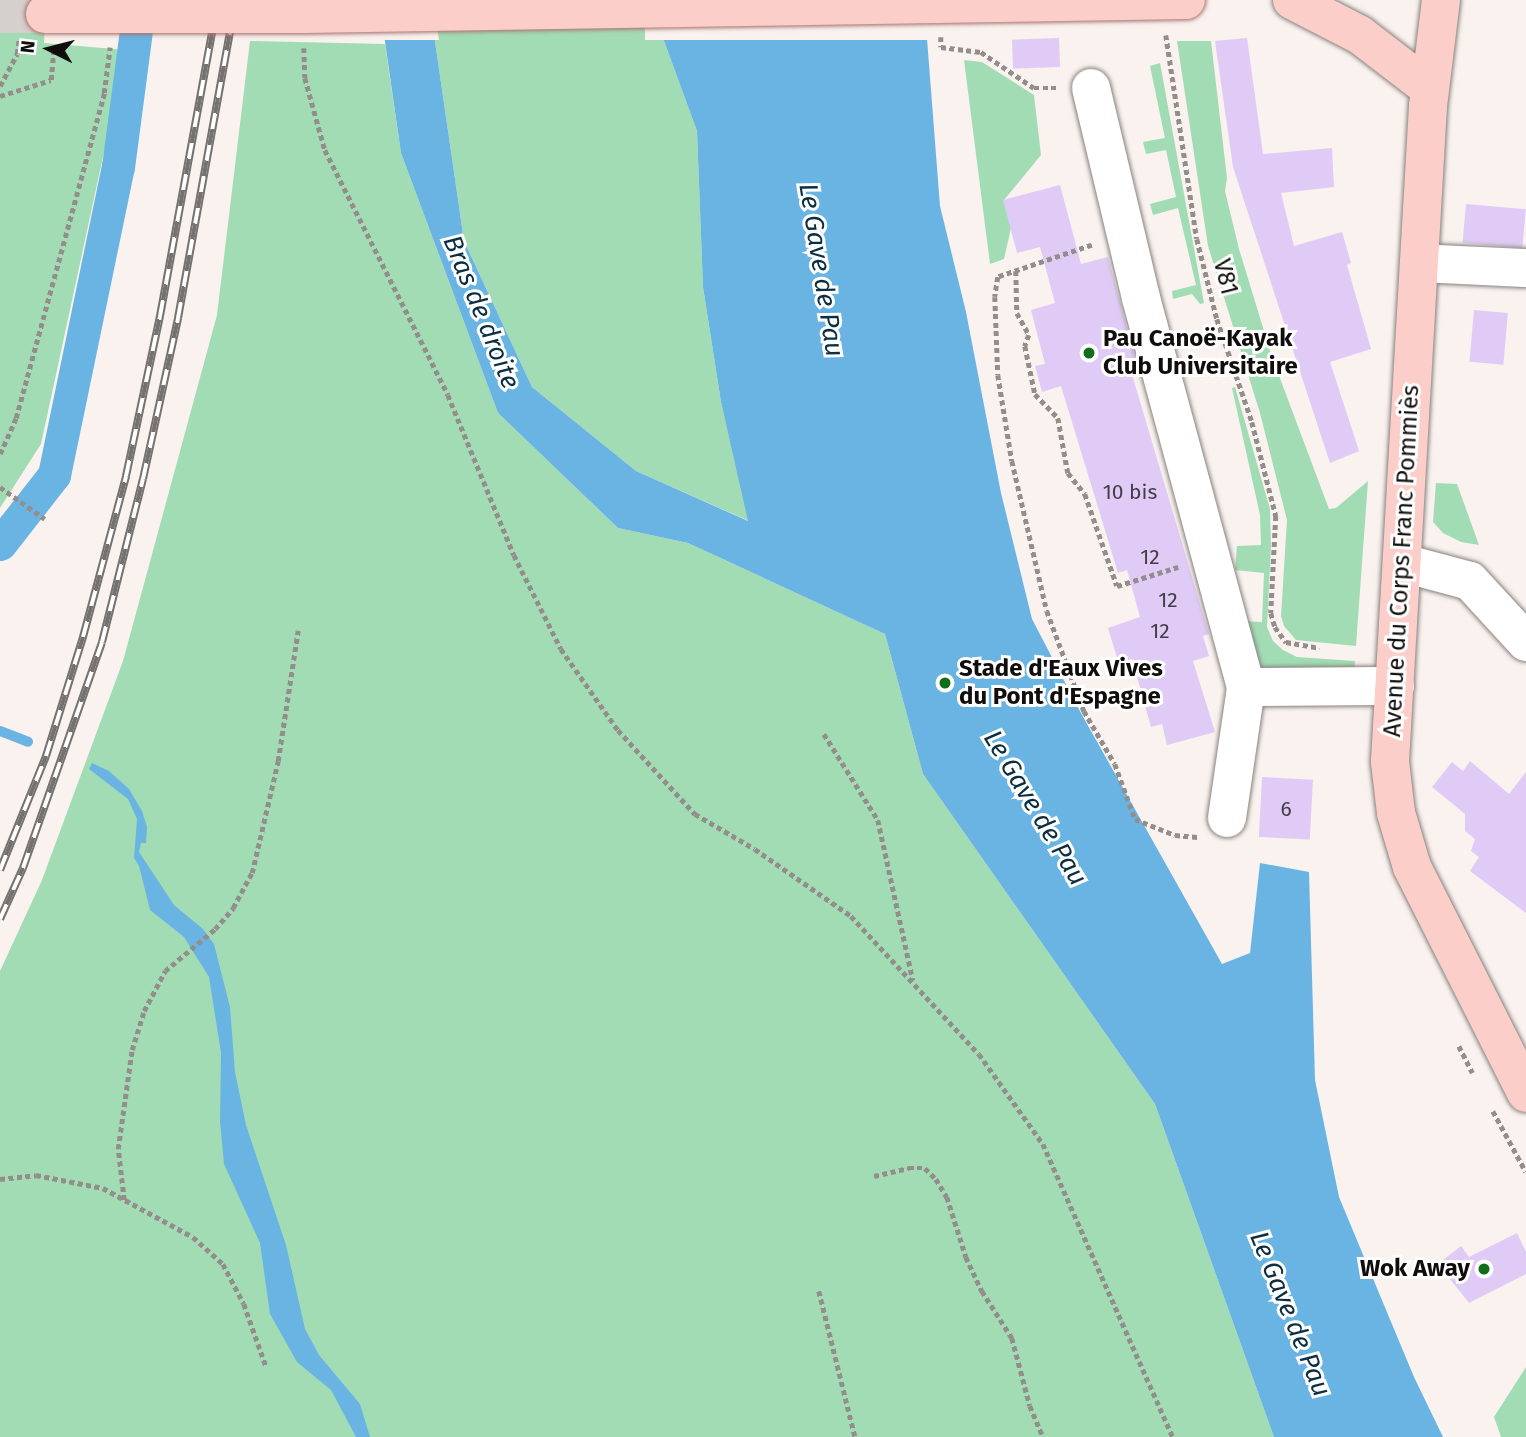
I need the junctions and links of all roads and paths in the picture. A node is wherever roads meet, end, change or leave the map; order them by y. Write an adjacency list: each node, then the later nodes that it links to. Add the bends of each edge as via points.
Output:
1 (1186, 0): 4 (main road, bridge)
2 (1292, 0): 12 (main road, via 1360,36)
3 (1441, 0): 12 (main road, Avenue du Corps Franc Pommiès)
4 (33, 21): 10 (path)
5 (940, 35): 11 (path, via 941,47 981,52 1034,88)
6 (1167, 36): 24 (path, V81, via 1197,239 1276,516 1271,613)
7 (111, 40): 18 (path, via 100,106 16,418)
8 (54, 59): 13 (path, via 51,80)
9 (305, 78): 30 (path, via 325,149 448,395 514,555 561,649 618,730 695,814 755,849 851,916)
10 (0, 86)
11 (1091, 88): 14 (street)
12 (1429, 89): 15 (main road, Avenue du Corps Franc Pommiès)
13 (0, 96)
14 (1126, 233): 17 (path); 21 (street)
15 (1419, 263): 16 (street); 22 (main road, Avenue du Corps Franc Pommiès)
16 (1526, 268)
17 (1016, 271): 21 (path, via 1017,313 1029,335 1025,346 1035,394 1058,418 1068,473 1085,494 1117,586); 29 (path, via 998,278 998,375 1012,461 1047,611 1084,711 1115,764 1135,819 1196,838 1218,833)
18 (0, 454)
19 (0, 487): 20 (path)
20 (45, 519)
21 (1211, 558): 27 (street)
22 (1403, 563): 25 (street, via 1470,581); 26 (main road, Avenue du Corps Franc Pommiès)
23 (298, 631): 34 (path, via 278,761 252,873 233,908 165,971 144,1011 132,1050 118,1149)
24 (1286, 642)
25 (1526, 642)
26 (1395, 686): 27 (street); 31 (main road, Avenue du Corps Franc Pommiès, via 1390,762 1396,813 1412,867)
27 (1245, 687): 29 (street)
28 (824, 734): 30 (path, via 878,820)
29 (1227, 818)
30 (914, 981): 39 (path, via 979,1054 1042,1143)
31 (1526, 1093)
32 (874, 1176): 38 (path, via 925,1168 936,1178 982,1291 1012,1338)
33 (0, 1179): 34 (path, via 36,1175 103,1188)
34 (124, 1200): 36 (path, via 193,1237 223,1264)
35 (819, 1291): 37 (path)
36 (266, 1366)
37 (855, 1437)
38 (1043, 1437)
39 (1172, 1437)

